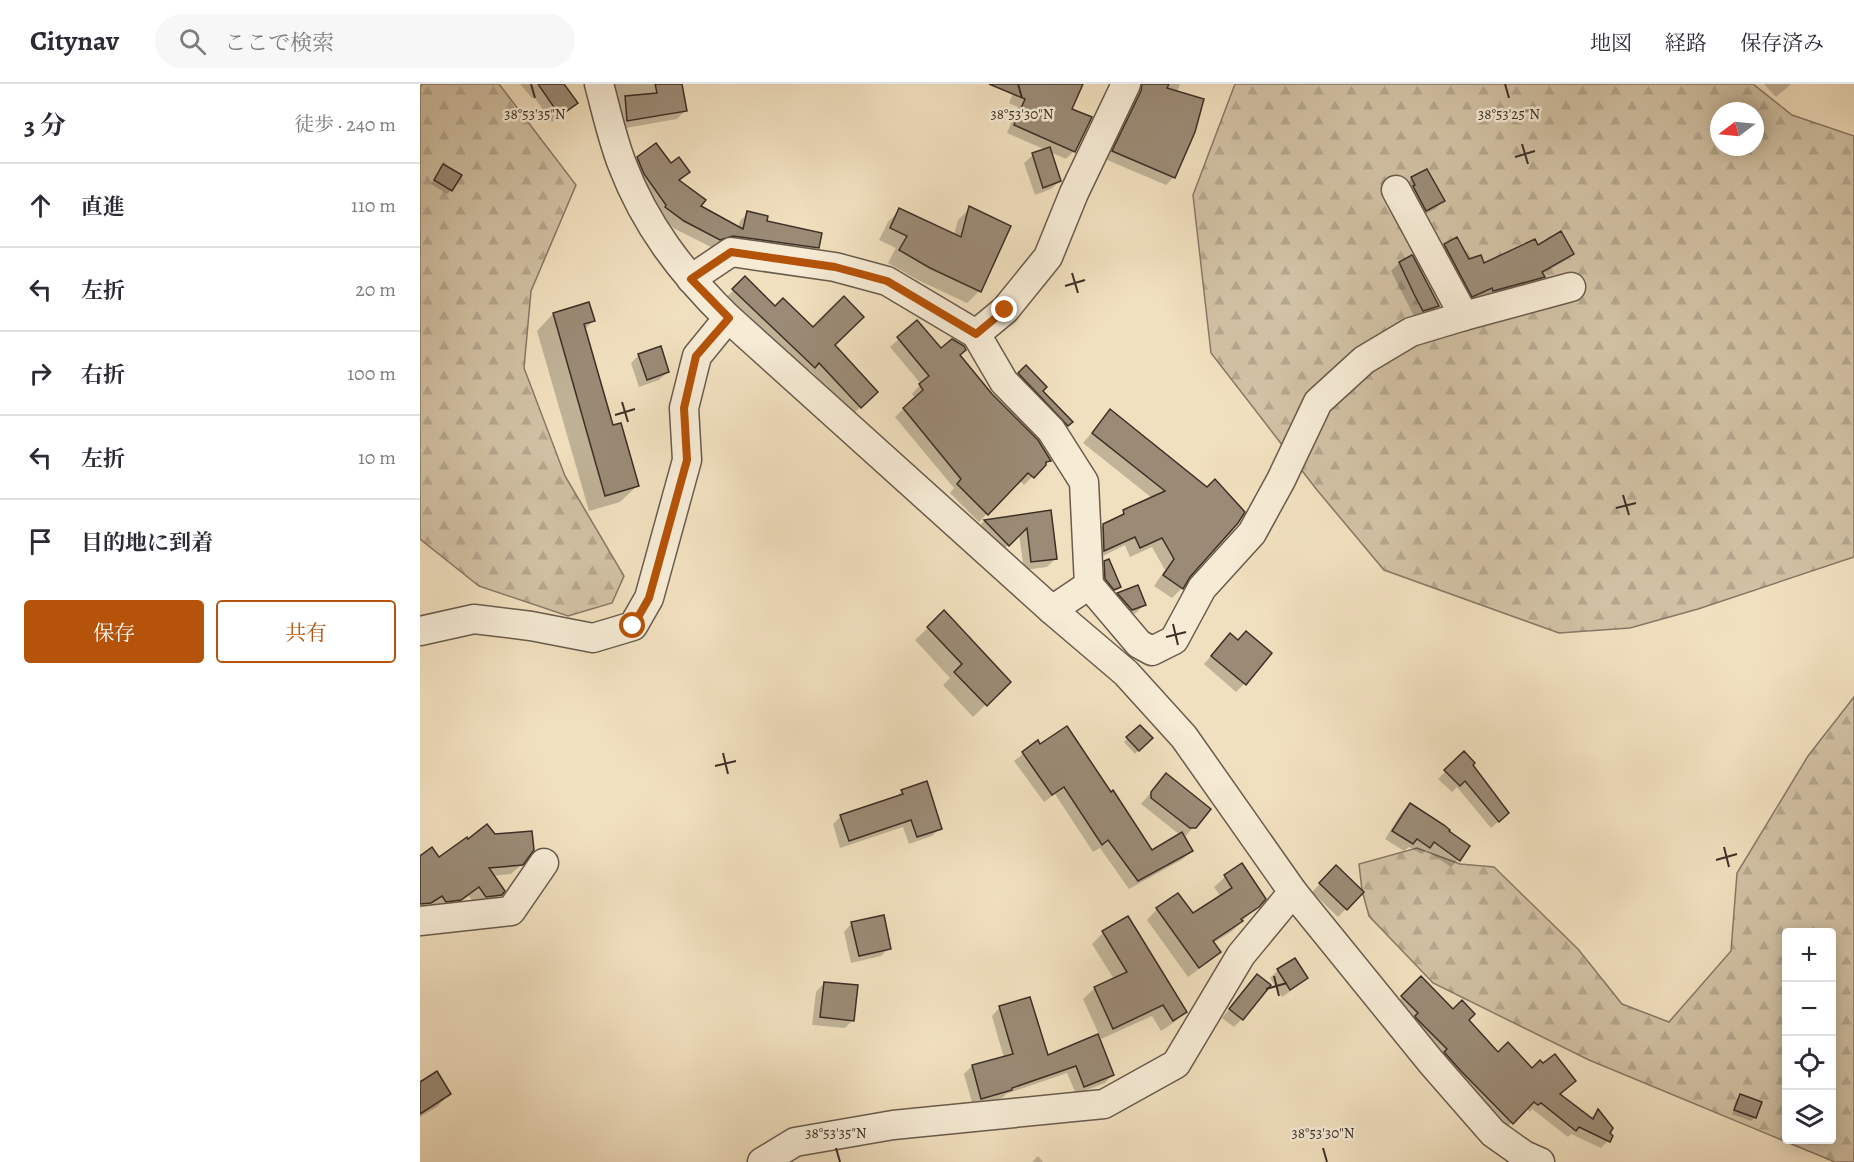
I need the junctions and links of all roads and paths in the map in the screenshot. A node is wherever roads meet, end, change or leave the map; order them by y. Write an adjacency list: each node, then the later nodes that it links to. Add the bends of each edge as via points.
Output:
1 (599, 84): 4 (street, via 621,163 638,202 661,242)
2 (1126, 84): 8 (street, via 1048,257 1005,310)
3 (1396, 190): 6 (street)
4 (691, 279): 7 (street); 8 (street, via 731,252 835,267 887,281)
5 (1572, 287): 6 (street)
6 (1464, 316): 9 (street, via 1411,332 1364,360 1318,402 1252,533 1202,588 1174,640 1152,651 1139,644)
7 (729, 318): 10 (street); 11 (street, via 696,356 684,408 687,460 649,598 633,626 593,638 474,619)
8 (976, 334): 9 (street, via 1004,382 1051,430 1084,482)
9 (1089, 585): 10 (street)
10 (1052, 610): 13 (street, via 1126,673 1184,737)
11 (420, 631)
12 (544, 863): 14 (street, via 511,911)
13 (1293, 892): 15 (street, via 1241,955 1176,1064 1104,1104 893,1125 795,1142); 16 (street, via 1493,1132)
14 (420, 921)
15 (762, 1162)
16 (1540, 1162)

